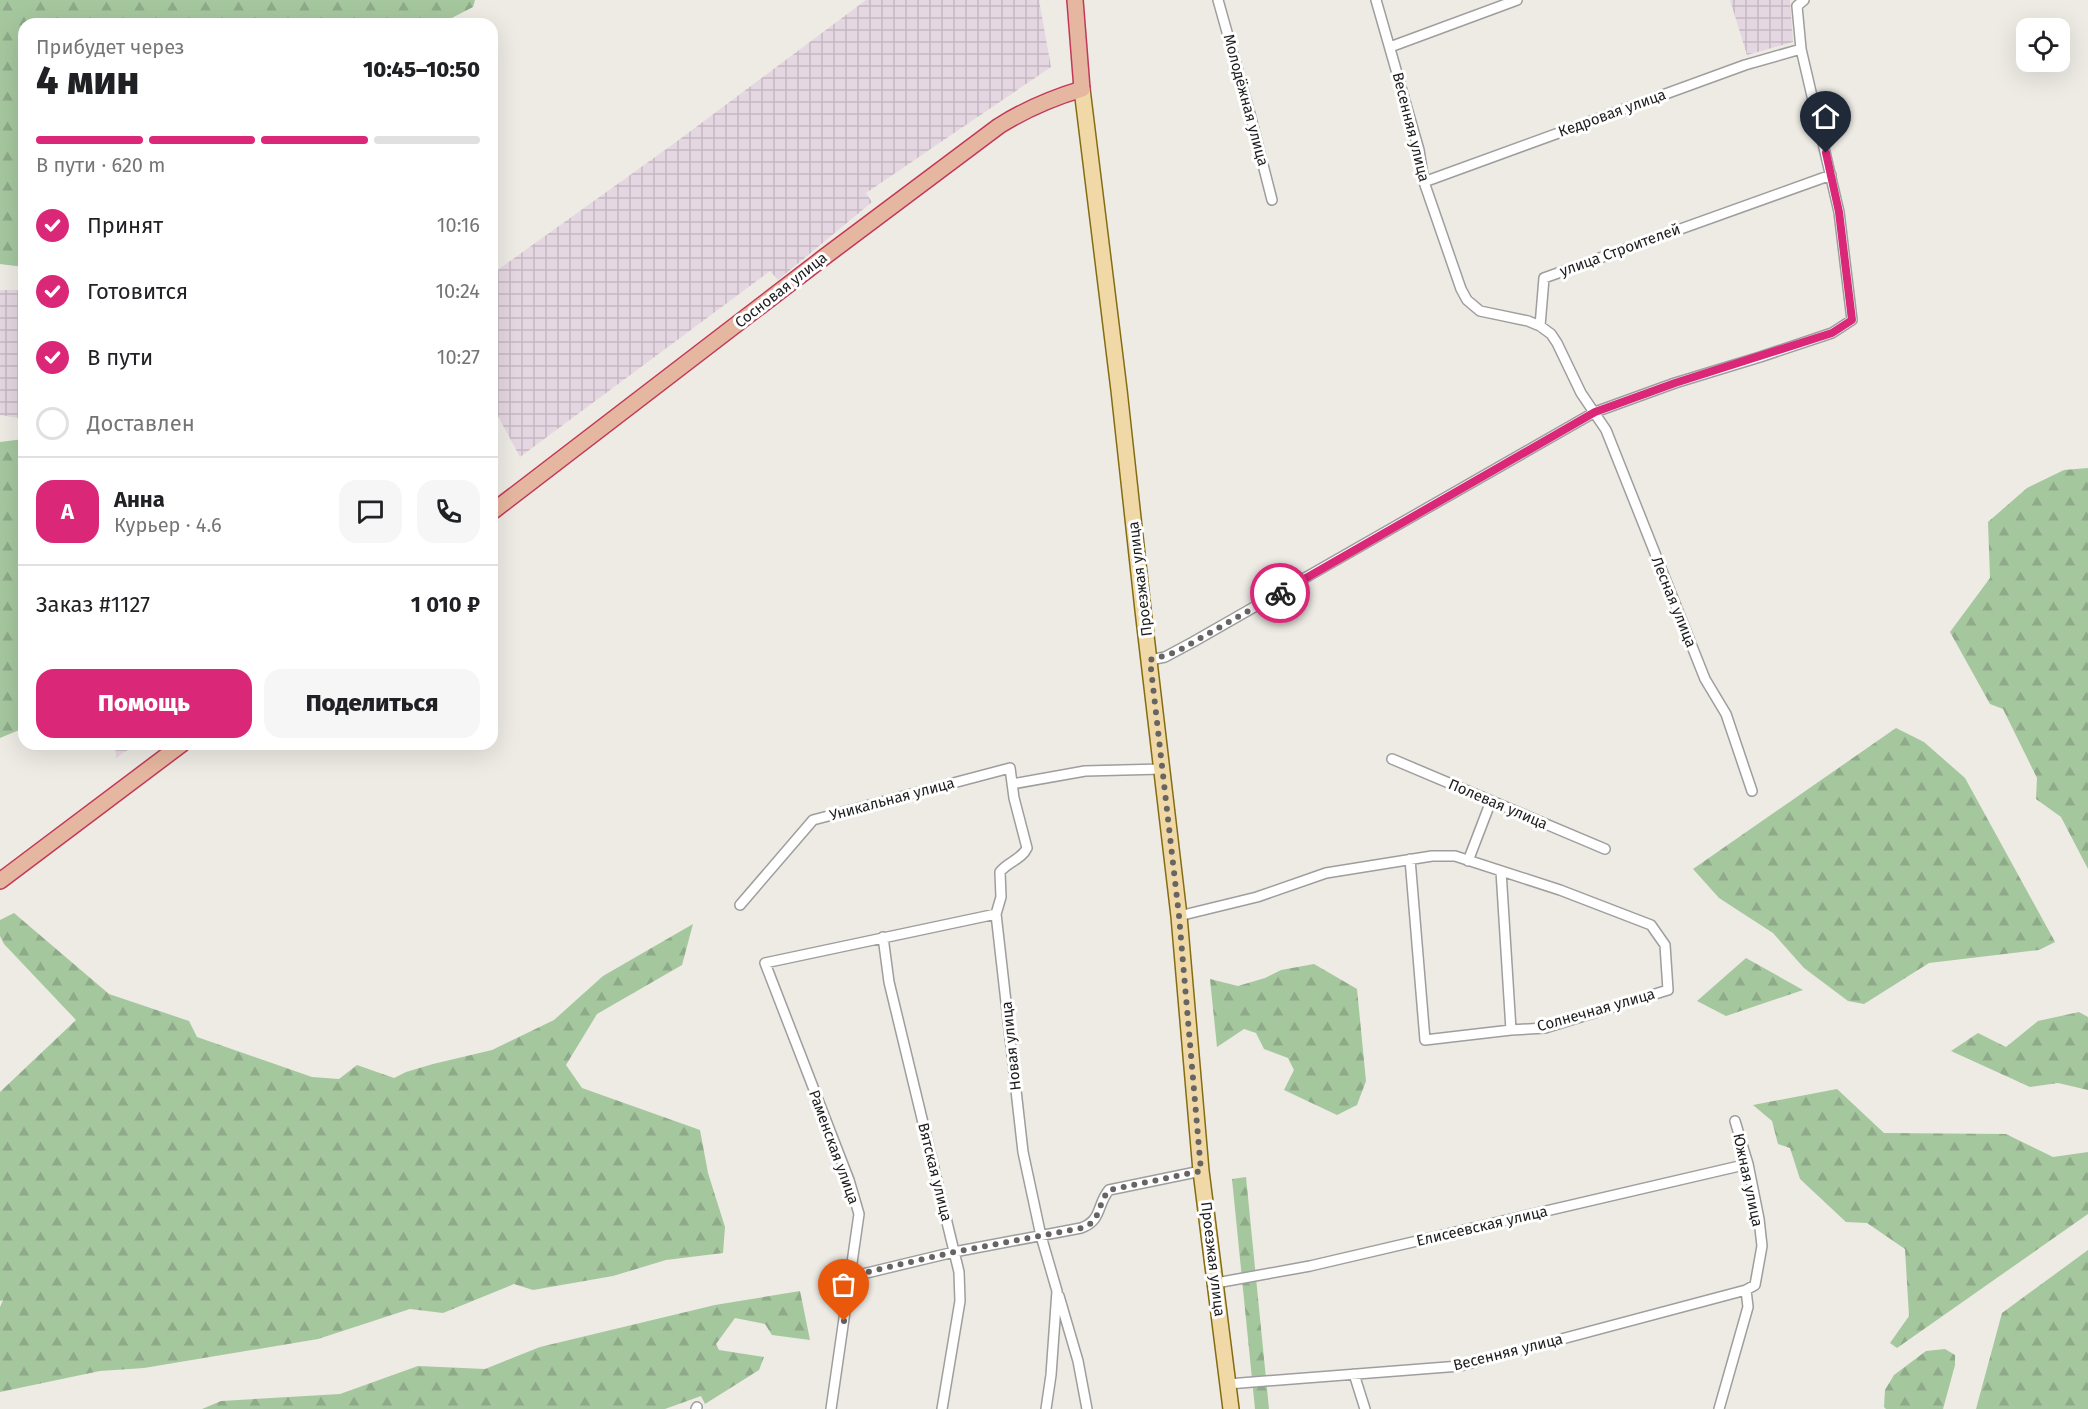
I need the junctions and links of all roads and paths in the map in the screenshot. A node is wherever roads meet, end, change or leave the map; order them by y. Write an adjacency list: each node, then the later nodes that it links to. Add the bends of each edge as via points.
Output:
1 (1075, 0): 8 (highway)
2 (1218, 0): 11 (street, Молодёжная улица)
3 (1376, 0): 6 (street, Весенняя улица)
4 (1517, 0): 6 (street)
5 (1804, 0): 7 (street, via 1797,6)
6 (1390, 47): 10 (street, Весенняя улица)
7 (1801, 49): 9 (street); 10 (street, Кедровая улица, via 1745,65)
8 (1082, 89): 14 (highway, Сосновая улица, via 1048,99 999,126); 15 (main road, Проезжая улица)
9 (1831, 175): 12 (street, улица Строителей, via 1544,278); 13 (street, via 1852,320 1832,333)
10 (1424, 182): 12 (street, Весенняя улица, via 1461,289 1473,307)
11 (1272, 200)
12 (1540, 326): 13 (street, Лесная улица, via 1557,344)
13 (1592, 414): 15 (street, via 1193,642 1165,657); 20 (street, Лесная улица, via 1606,430 1705,679 1726,714)
14 (498, 507)
15 (1150, 660): 18 (main road, Проезжая улица)
16 (174, 750): 26 (highway)
17 (1392, 759): 21 (street, Полевая улица)
18 (1162, 769): 19 (street, via 1085,771); 29 (main road, Проезжая улица)
19 (1012, 784): 27 (street, Уникальная улица, via 1010,768 813,820); 28 (street, Новая улица, via 1027,848 1024,855 1000,872 1001,897)
20 (1752, 791)
21 (1491, 801): 22 (street, Полевая улица); 24 (street)
22 (1605, 849)
23 (1410, 859): 24 (street, Солнечная улица, via 1455,856); 29 (street, Солнечная улица, via 1326,873 1257,897); 31 (street, Солнечная улица, via 1425,1040)
24 (1468, 861): 25 (street, Солнечная улица)
25 (1501, 871): 31 (street); 31 (street, Солнечная улица, via 1651,925 1665,945 1668,990 1545,1028)
26 (0, 881)
27 (740, 905)
28 (996, 914): 30 (street); 35 (street, Новая улица, via 1023,1152)
29 (1179, 916): 34 (main road, Проезжая улица)
30 (883, 937): 36 (street, Вятская улица, via 889,982); 37 (street, Раменская улица, via 765,963 859,1214)
31 (1511, 1030)
32 (1735, 1121): 33 (street, Южная улица)
33 (1748, 1164): 38 (street, Елисеевская улица, via 1310,1266); 39 (street, Южная улица, via 1762,1246 1755,1285)
34 (1201, 1171): 35 (street, via 1109,1190 1090,1224); 38 (main road, Проезжая улица)
35 (1041, 1236): 36 (street); 40 (street, Новая улица)
36 (954, 1252): 37 (street); 44 (street, Вятская улица, via 960,1301)
37 (850, 1276): 43 (street, Раменская улица)
38 (1216, 1283): 42 (main road, Проезжая улица)
39 (1746, 1290): 41 (street, Весенняя улица, via 1460,1366); 49 (street, Южная улица, via 1748,1307)
40 (1057, 1291): 45 (street, Новая улица); 46 (street, via 1078,1361)
41 (1354, 1374): 42 (street, Весенняя улица); 48 (street)
42 (1228, 1384): 47 (main road, Проезжая улица)
43 (831, 1409)
44 (942, 1409)
45 (1046, 1409)
46 (1087, 1409)
47 (1230, 1409)
48 (1365, 1409)
49 (1719, 1409)

